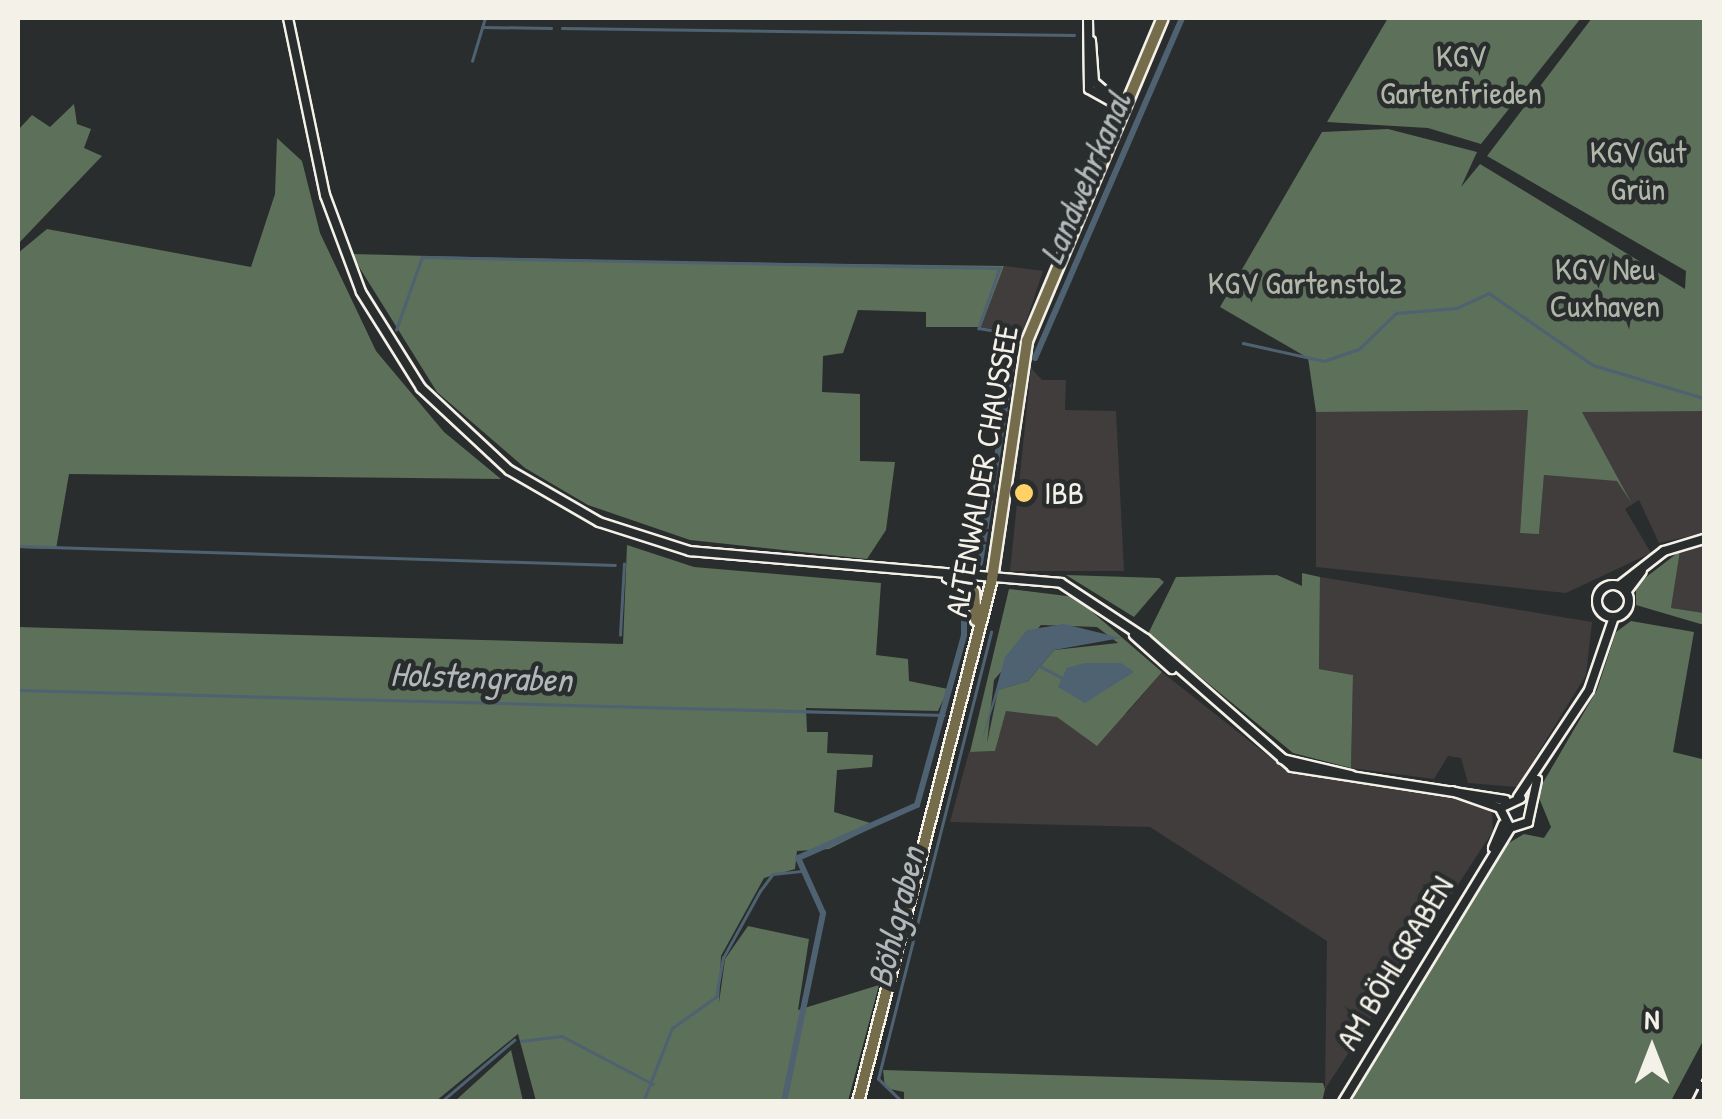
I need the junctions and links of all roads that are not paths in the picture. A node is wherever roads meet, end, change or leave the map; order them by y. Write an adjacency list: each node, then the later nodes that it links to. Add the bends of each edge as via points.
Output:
1 (288, 18): 6 (street, via 344,254 393,350 461,430 547,495 639,537 744,559)
2 (1090, 18): 4 (street, via 1088,89)
3 (1163, 18): 4 (main road, ALTENWALDER CHAUSSEE)
4 (1123, 108): 7 (main road, ALTENWALDER CHAUSSEE, via 1027,342)
5 (1704, 539): 8 (street, via 1655,557)
6 (944, 576): 7 (street); 9 (street)
7 (992, 579): 13 (main road, ALTENWALDER CHAUSSEE); 16 (street, via 1061,582 1132,632 1280,759)
8 (1623, 590): 10 (street, via 1600,592); 11 (street, via 1628,606)
9 (974, 592): 13 (main road, ALTENWALDER CHAUSSEE)
10 (1604, 614): 11 (street); 12 (street)
11 (1614, 617): 12 (street)
12 (1605, 649): 14 (street)
13 (973, 659): 19 (main road, ALTENWALDER CHAUSSEE)
14 (1540, 771): 15 (street); 17 (street)
15 (1518, 798): 16 (street); 17 (street)
16 (1502, 804): 18 (street)
17 (1528, 804): 18 (street, AM BÖHLGRABEN, via 1528,822)
18 (1506, 826): 20 (street, AM BÖHLGRABEN)
19 (858, 1102)
20 (1343, 1102)

